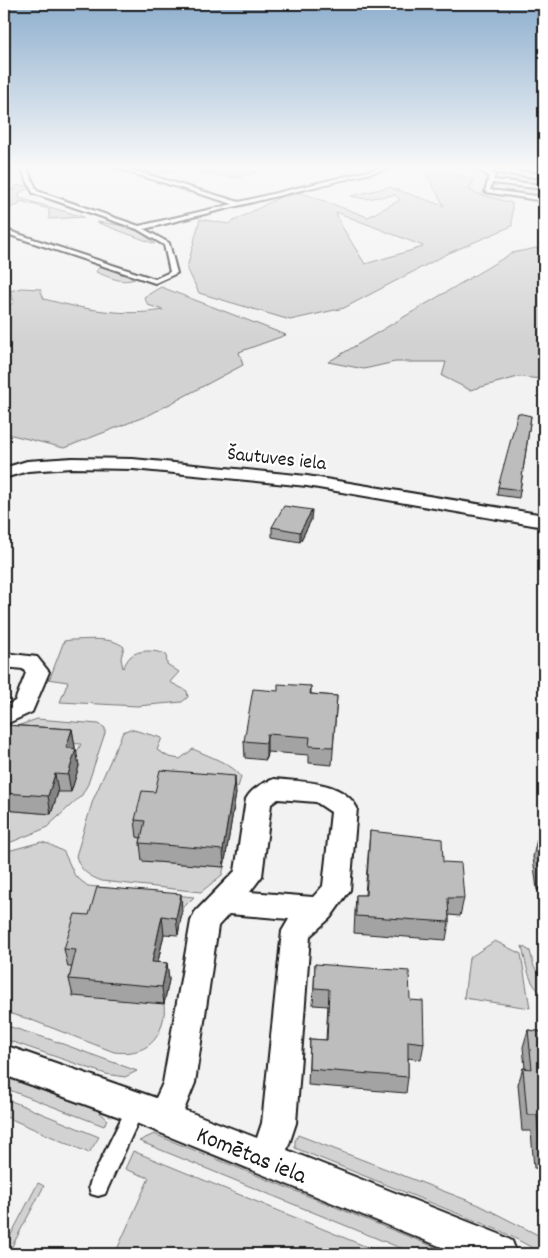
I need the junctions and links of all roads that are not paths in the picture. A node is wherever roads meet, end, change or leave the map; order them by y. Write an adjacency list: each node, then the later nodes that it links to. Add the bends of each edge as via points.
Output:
1 (129, 225): 3 (lane)
2 (152, 225): 3 (lane)
3 (139, 228): 4 (lane, via 167,244 174,273 155,281)
4 (4, 231)
5 (4, 472): 6 (street, Šautuves iela, via 27,466 72,463 134,464 307,481)
6 (544, 521)
7 (4, 660): 8 (street, via 30,662 38,672 24,706)
8 (4, 718)
9 (222, 902): 10 (street); 10 (street, via 248,876 260,799 274,789 321,793 344,808 336,890); 12 (street, via 205,921 179,1083)
10 (320, 910): 13 (street, via 296,932 279,1123)
11 (4, 1060): 12 (street, Komētas iela)
12 (150, 1113): 13 (street, Komētas iela); 14 (lane)
13 (267, 1159): 15 (street, Komētas iela)
14 (98, 1187)
15 (499, 1254)

